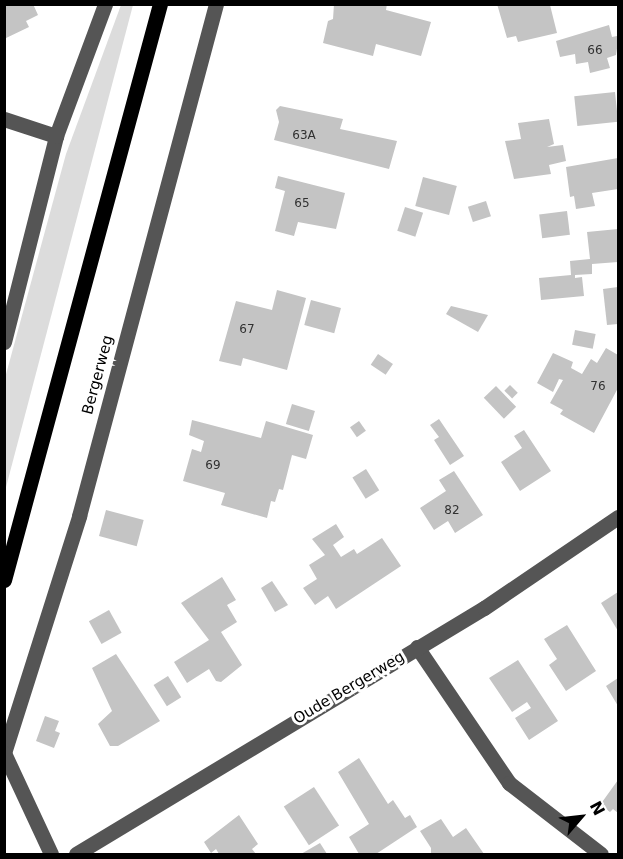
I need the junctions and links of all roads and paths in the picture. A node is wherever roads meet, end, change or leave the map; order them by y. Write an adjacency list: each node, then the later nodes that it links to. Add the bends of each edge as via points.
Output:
1 (105, 4): 5 (street)
2 (160, 4): 8 (main road)
3 (216, 4): 10 (street, Bergerweg, via 79,516)
4 (4, 119): 5 (street)
5 (56, 136): 6 (street)
6 (4, 342)
7 (618, 517): 9 (street, Oude Bergerweg, via 484,608)
8 (4, 580)
9 (417, 647): 12 (street, Oude Bergerweg); 13 (street, via 510,783)
10 (4, 753): 11 (street, Bergerweg)
11 (51, 855)
12 (76, 855)
13 (601, 855)

